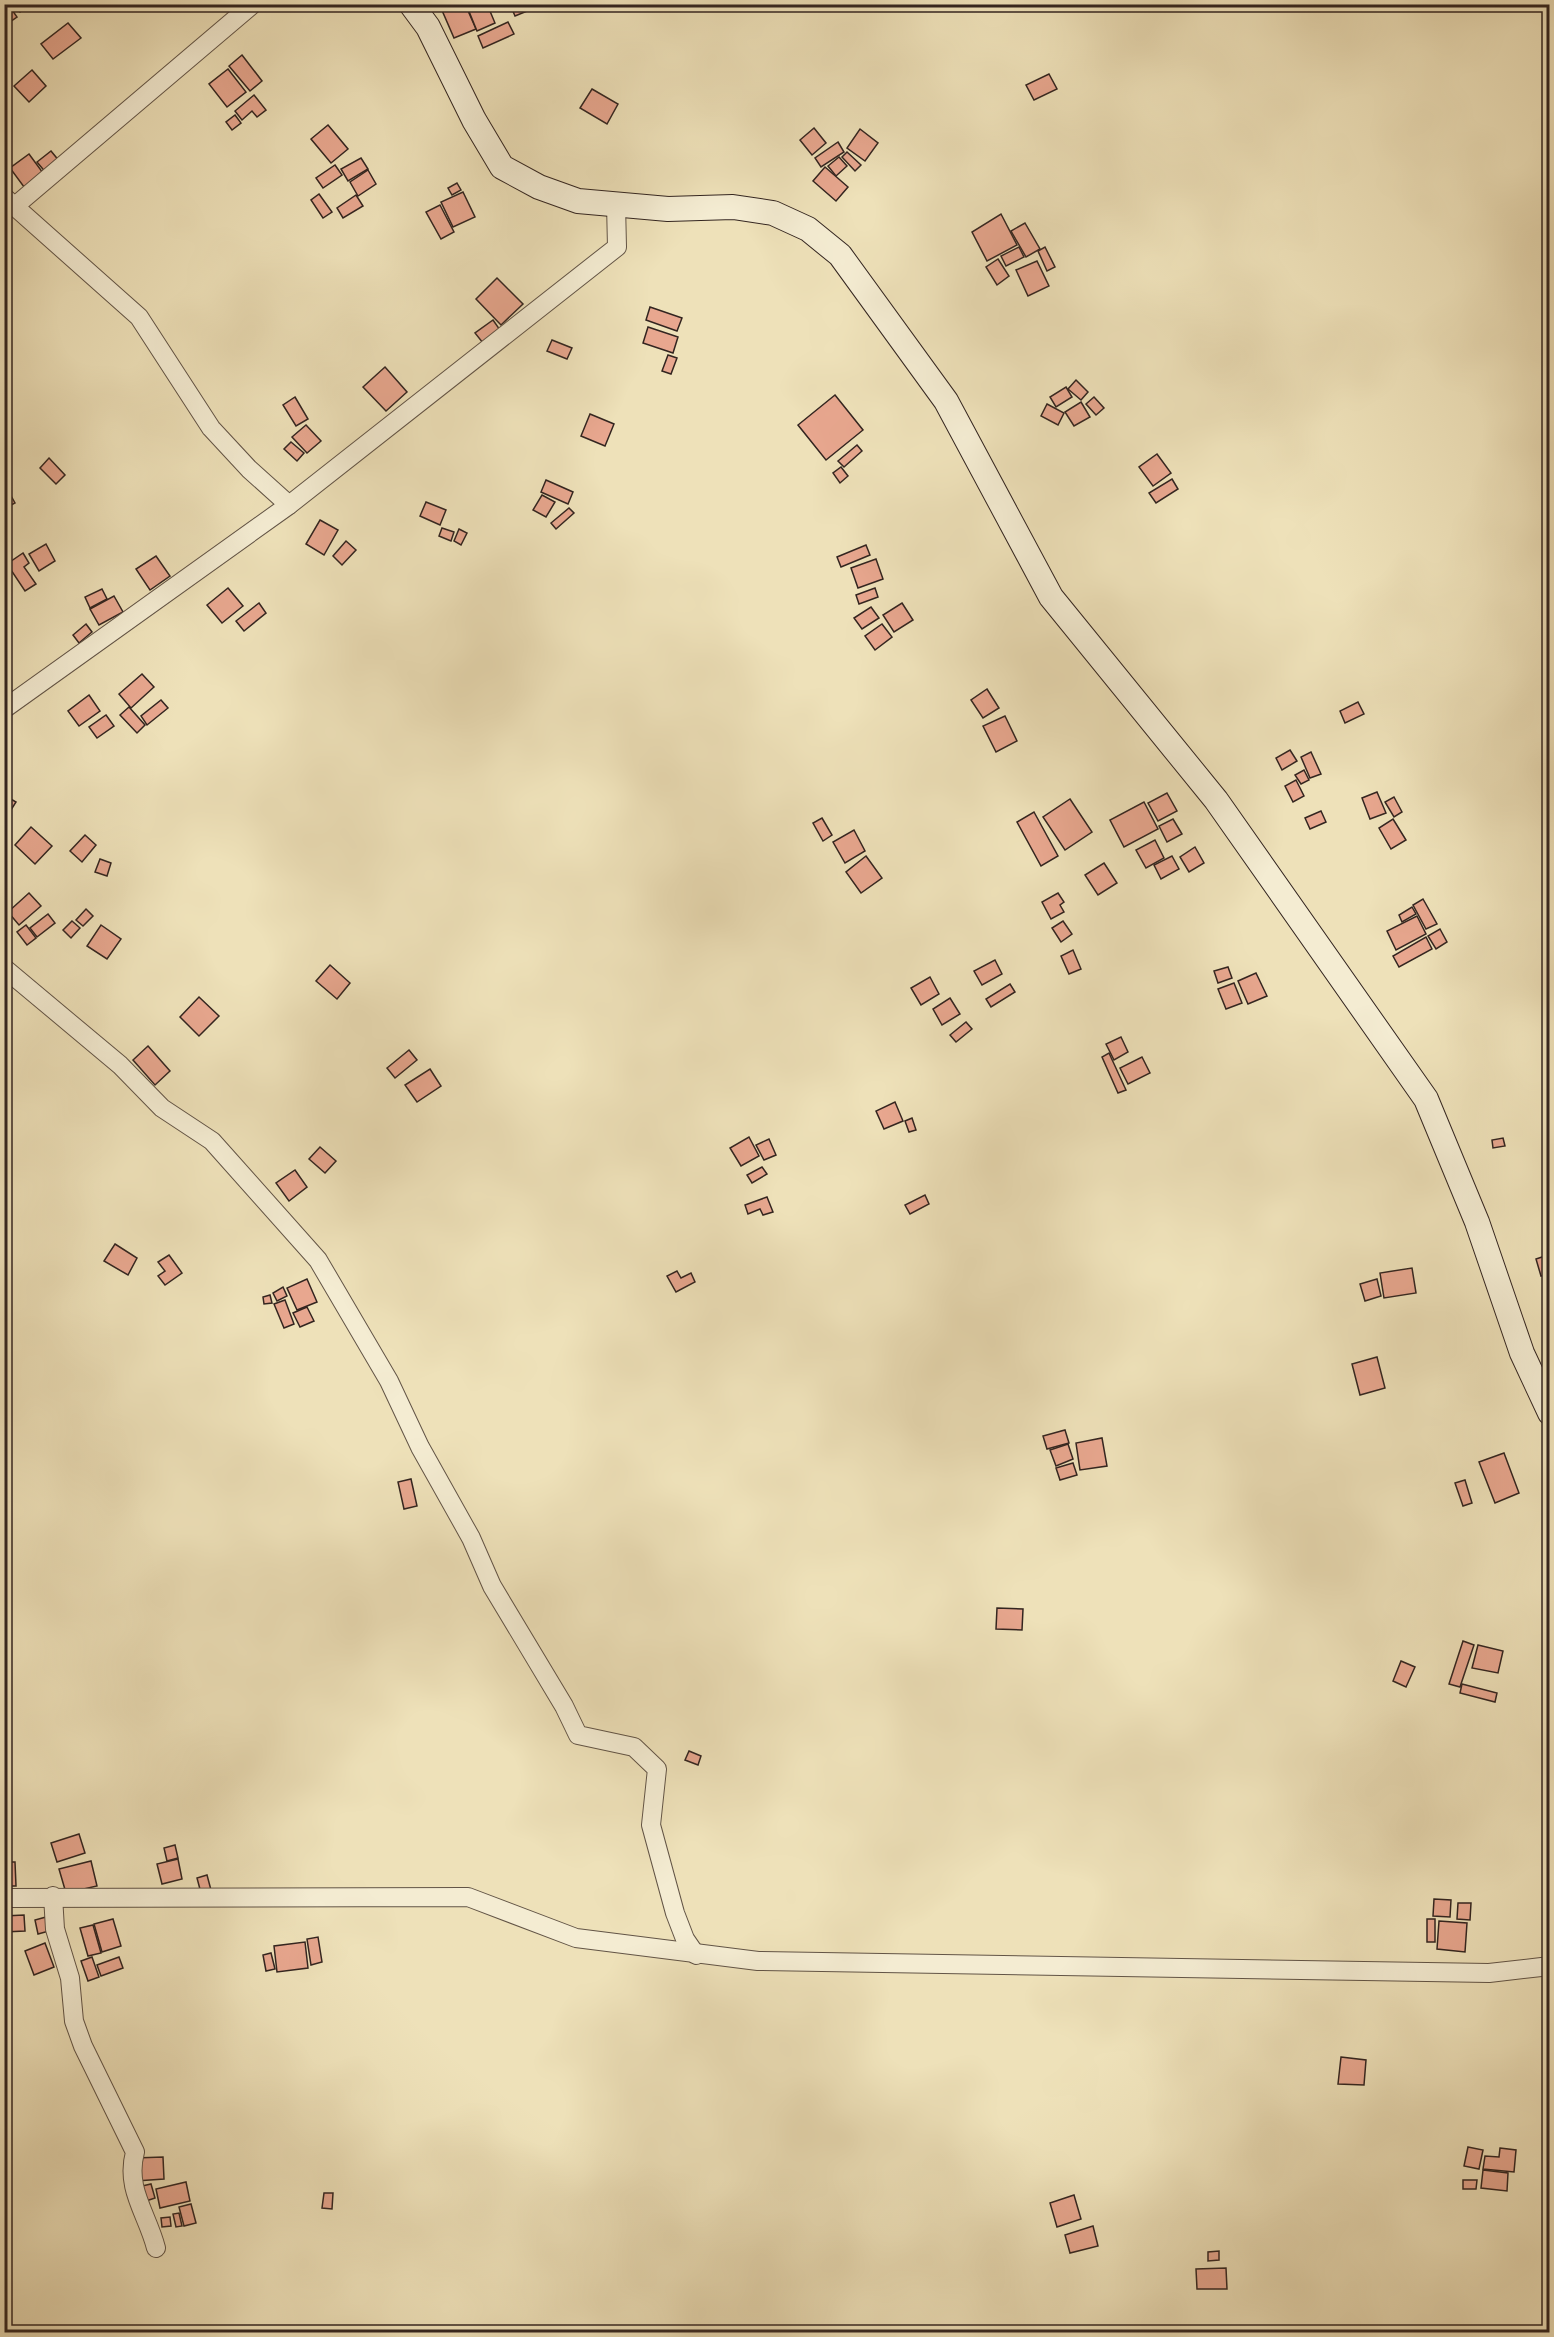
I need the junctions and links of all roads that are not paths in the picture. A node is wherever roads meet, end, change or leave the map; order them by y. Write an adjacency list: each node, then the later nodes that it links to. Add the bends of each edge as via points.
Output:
1 (253, 4): 3 (street)
2 (411, 4): 4 (main road, via 428,27 502,167 539,187 578,201)
3 (10, 201): 5 (street, via 139,317 211,428)
4 (616, 204): 5 (street, via 617,247); 8 (main road, via 733,207 773,213 808,229 840,255 946,401 1051,597 1216,800 1426,1100 1477,1222 1522,1353)
5 (289, 505): 6 (street)
6 (4, 709)
7 (4, 968): 11 (street, via 120,1065 162,1108 212,1141 318,1260 389,1381 492,1586 578,1735 634,1747 657,1769 651,1825 675,1913 684,1939)
8 (1550, 1413)
9 (53, 1896): 10 (street); 11 (street, via 468,1897 576,1938); 13 (street, via 55,1929 69,1978 74,2021 135,2152 131,2169 133,2190 145,2212)
10 (4, 1898)
11 (696, 1955): 12 (street, via 758,1961 1490,1973)
12 (1550, 1966)
13 (156, 2248)

